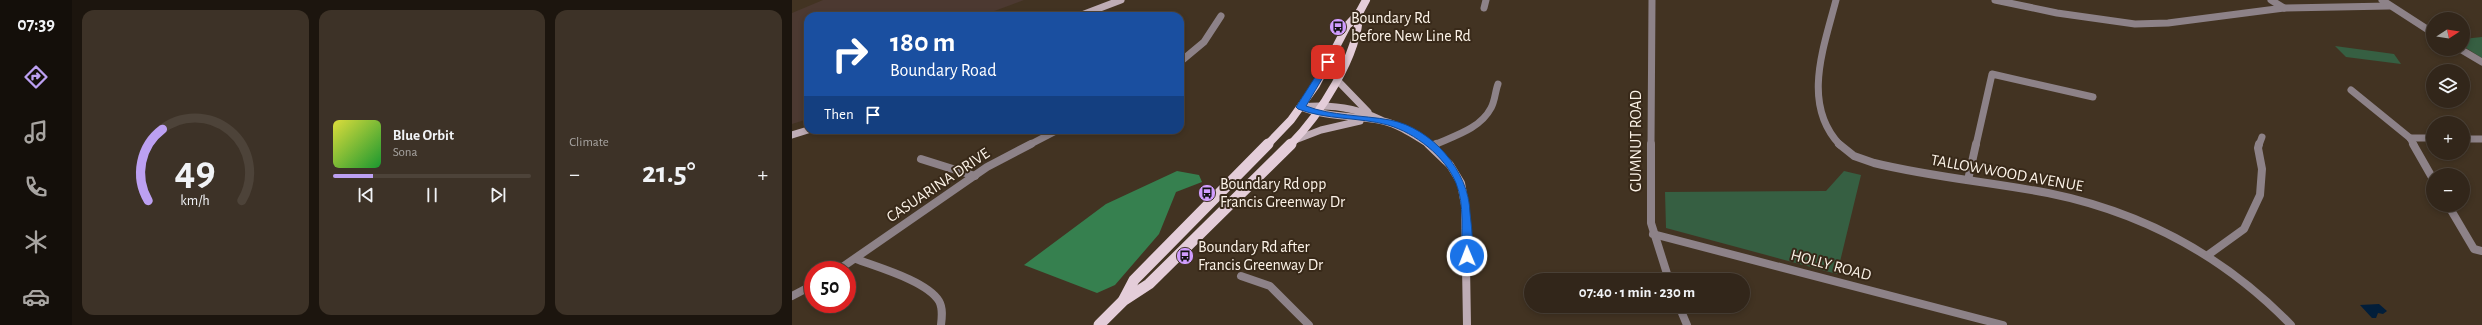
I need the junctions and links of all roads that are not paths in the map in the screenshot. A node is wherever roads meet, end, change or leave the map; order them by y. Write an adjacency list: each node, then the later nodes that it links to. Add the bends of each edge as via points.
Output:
1 (1121, 0): 12 (main road)
2 (1366, 0): 13 (main road)
3 (1486, 0): 10 (street)
4 (1652, 0): 42 (street, GUMNUT ROAD, via 1650,196)
5 (1836, 0): 40 (street, TALLOWWOOD AVENUE, via 1816,81 1818,102 1827,126 1838,143 1854,157 1901,169)
6 (1995, 0): 11 (street, via 2135,24 2168,23)
7 (2271, 0): 11 (street)
8 (2382, 0): 9 (street)
9 (2389, 6): 11 (street); 15 (street)
10 (1484, 8)
11 (2284, 8)
12 (1090, 12)
13 (1360, 14): 19 (main road, via 1359,27); 24 (main road, via 1347,26)
14 (1221, 16): 17 (street, via 1200,47)
15 (2426, 29)
16 (2470, 55): 18 (street)
17 (1184, 59)
18 (2482, 62)
19 (1338, 81): 23 (main road); 26 (main road)
20 (1498, 84): 36 (street, via 1489,111 1482,119)
21 (2351, 90): 31 (street)
22 (2093, 97): 40 (street, via 1992,74)
23 (1323, 104): 24 (main road); 25 (main road); 26 (main road, via 1354,109)
24 (1301, 107): 25 (main road); 51 (main road, via 1270,143 1134,280)
25 (1316, 113): 26 (main road); 35 (main road)
26 (1367, 117): 35 (main road); 36 (main road, via 1413,133)
27 (804, 131): 29 (main road)
28 (1051, 134): 39 (street, CASUARINA DRIVE)
29 (792, 135)
30 (2262, 137): 44 (street, via 2258,148 2262,169 2260,194 2244,229)
31 (2410, 138): 32 (street); 38 (street)
32 (2426, 138)
33 (2470, 139): 34 (street)
34 (2482, 139)
35 (1295, 140): 51 (main road, via 1149,284)
36 (1432, 146): 56 (main road, via 1456,173 1464,194)
37 (921, 159): 39 (street)
38 (2427, 168)
39 (975, 176): 45 (street, CASUARINA DRIVE)
40 (1968, 180): 44 (street, TALLOWWOOD AVENUE, via 2087,202 2147,223)
41 (2452, 212): 43 (street, via 2474,249)
42 (1653, 234): 47 (street, GUMNUT ROAD); 58 (street, HOLLY ROAD)
43 (2482, 250)
44 (2208, 255): 59 (street, TALLOWWOOD AVENUE, via 2245,280)
45 (856, 259): 46 (street, CASUARINA DRIVE); 53 (street, via 928,290 938,299 943,314)
46 (853, 261)
47 (1667, 273)
48 (1241, 276): 55 (street, via 1270,286)
49 (804, 290): 50 (street)
50 (792, 296)
51 (1123, 301): 54 (main road)
52 (1682, 313): 57 (street)
53 (941, 325)
54 (1099, 325)
55 (1309, 325)
56 (1467, 325)
57 (1687, 325)
58 (2003, 325)
59 (2291, 325)

